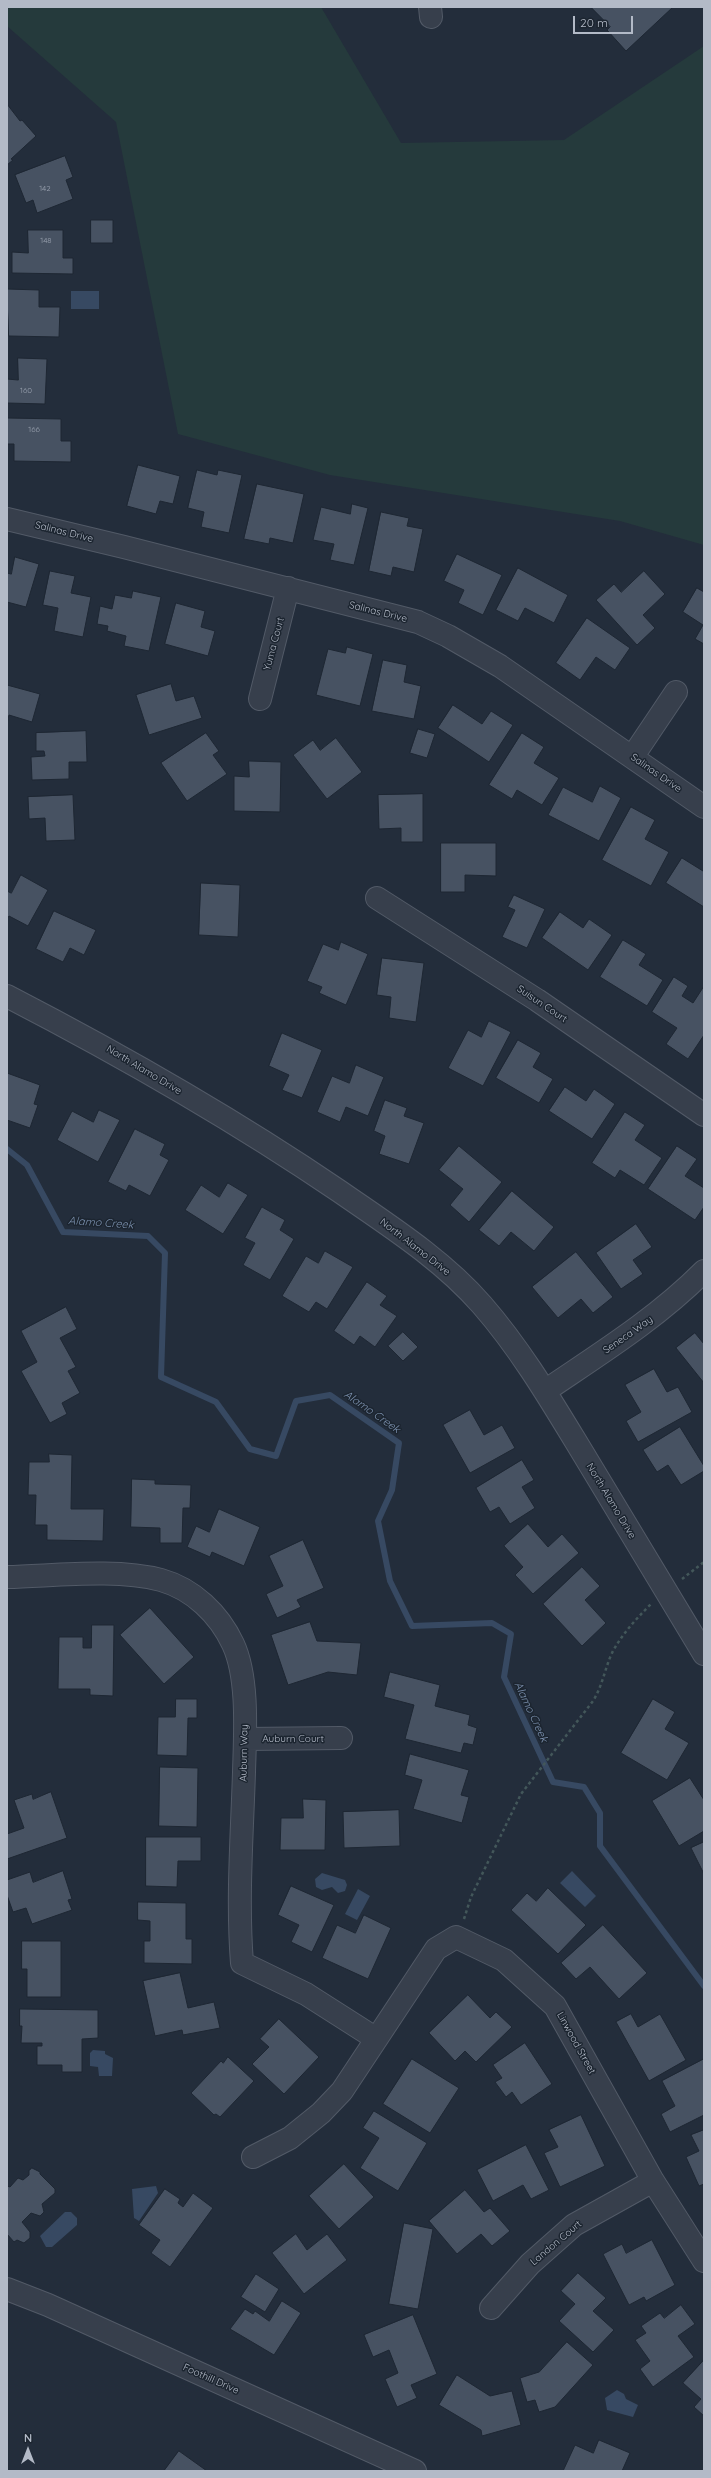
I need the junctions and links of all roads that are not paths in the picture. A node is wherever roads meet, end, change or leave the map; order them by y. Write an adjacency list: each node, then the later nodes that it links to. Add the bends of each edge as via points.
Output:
1 (7, 519): 2 (street, Salinas Drive)
2 (288, 588): 4 (street, Yuma Court); 5 (street, Salinas Drive, via 418,622 448,636 500,666)
3 (676, 692): 5 (street)
4 (260, 699)
5 (633, 756): 6 (street, Salinas Drive)
6 (704, 807)
7 (378, 898): 9 (street, Suisun Court, via 537,1000)
8 (7, 996): 11 (street, North Alamo Drive, via 99,1043 274,1147 380,1219 432,1258 479,1302 507,1335)
9 (704, 1115)
10 (704, 1271): 11 (street, Seneca Way, via 676,1298 632,1333)
11 (545, 1391): 13 (street, North Alamo Drive)
12 (7, 1577): 15 (street, Auburn Way, via 131,1574 161,1580 182,1589 203,1603 221,1622 234,1645 244,1699)
13 (704, 1654)
14 (341, 1738): 15 (street, Auburn Court)
15 (245, 1739): 16 (street, Auburn Way, via 240,1921 242,1963 306,1994)
16 (375, 2038): 17 (street, via 342,2091 320,2113 290,2138); 18 (street, Linwood Street, via 436,1949 456,1937 504,1960 555,2006)
17 (252, 2157)
18 (653, 2181): 19 (street, Linwood Street); 21 (street, Landon Court, via 574,2225 530,2264)
19 (704, 2262)
20 (7, 2289): 22 (street, Foothill Drive, via 55,2308)
21 (491, 2308)
22 (415, 2471)

